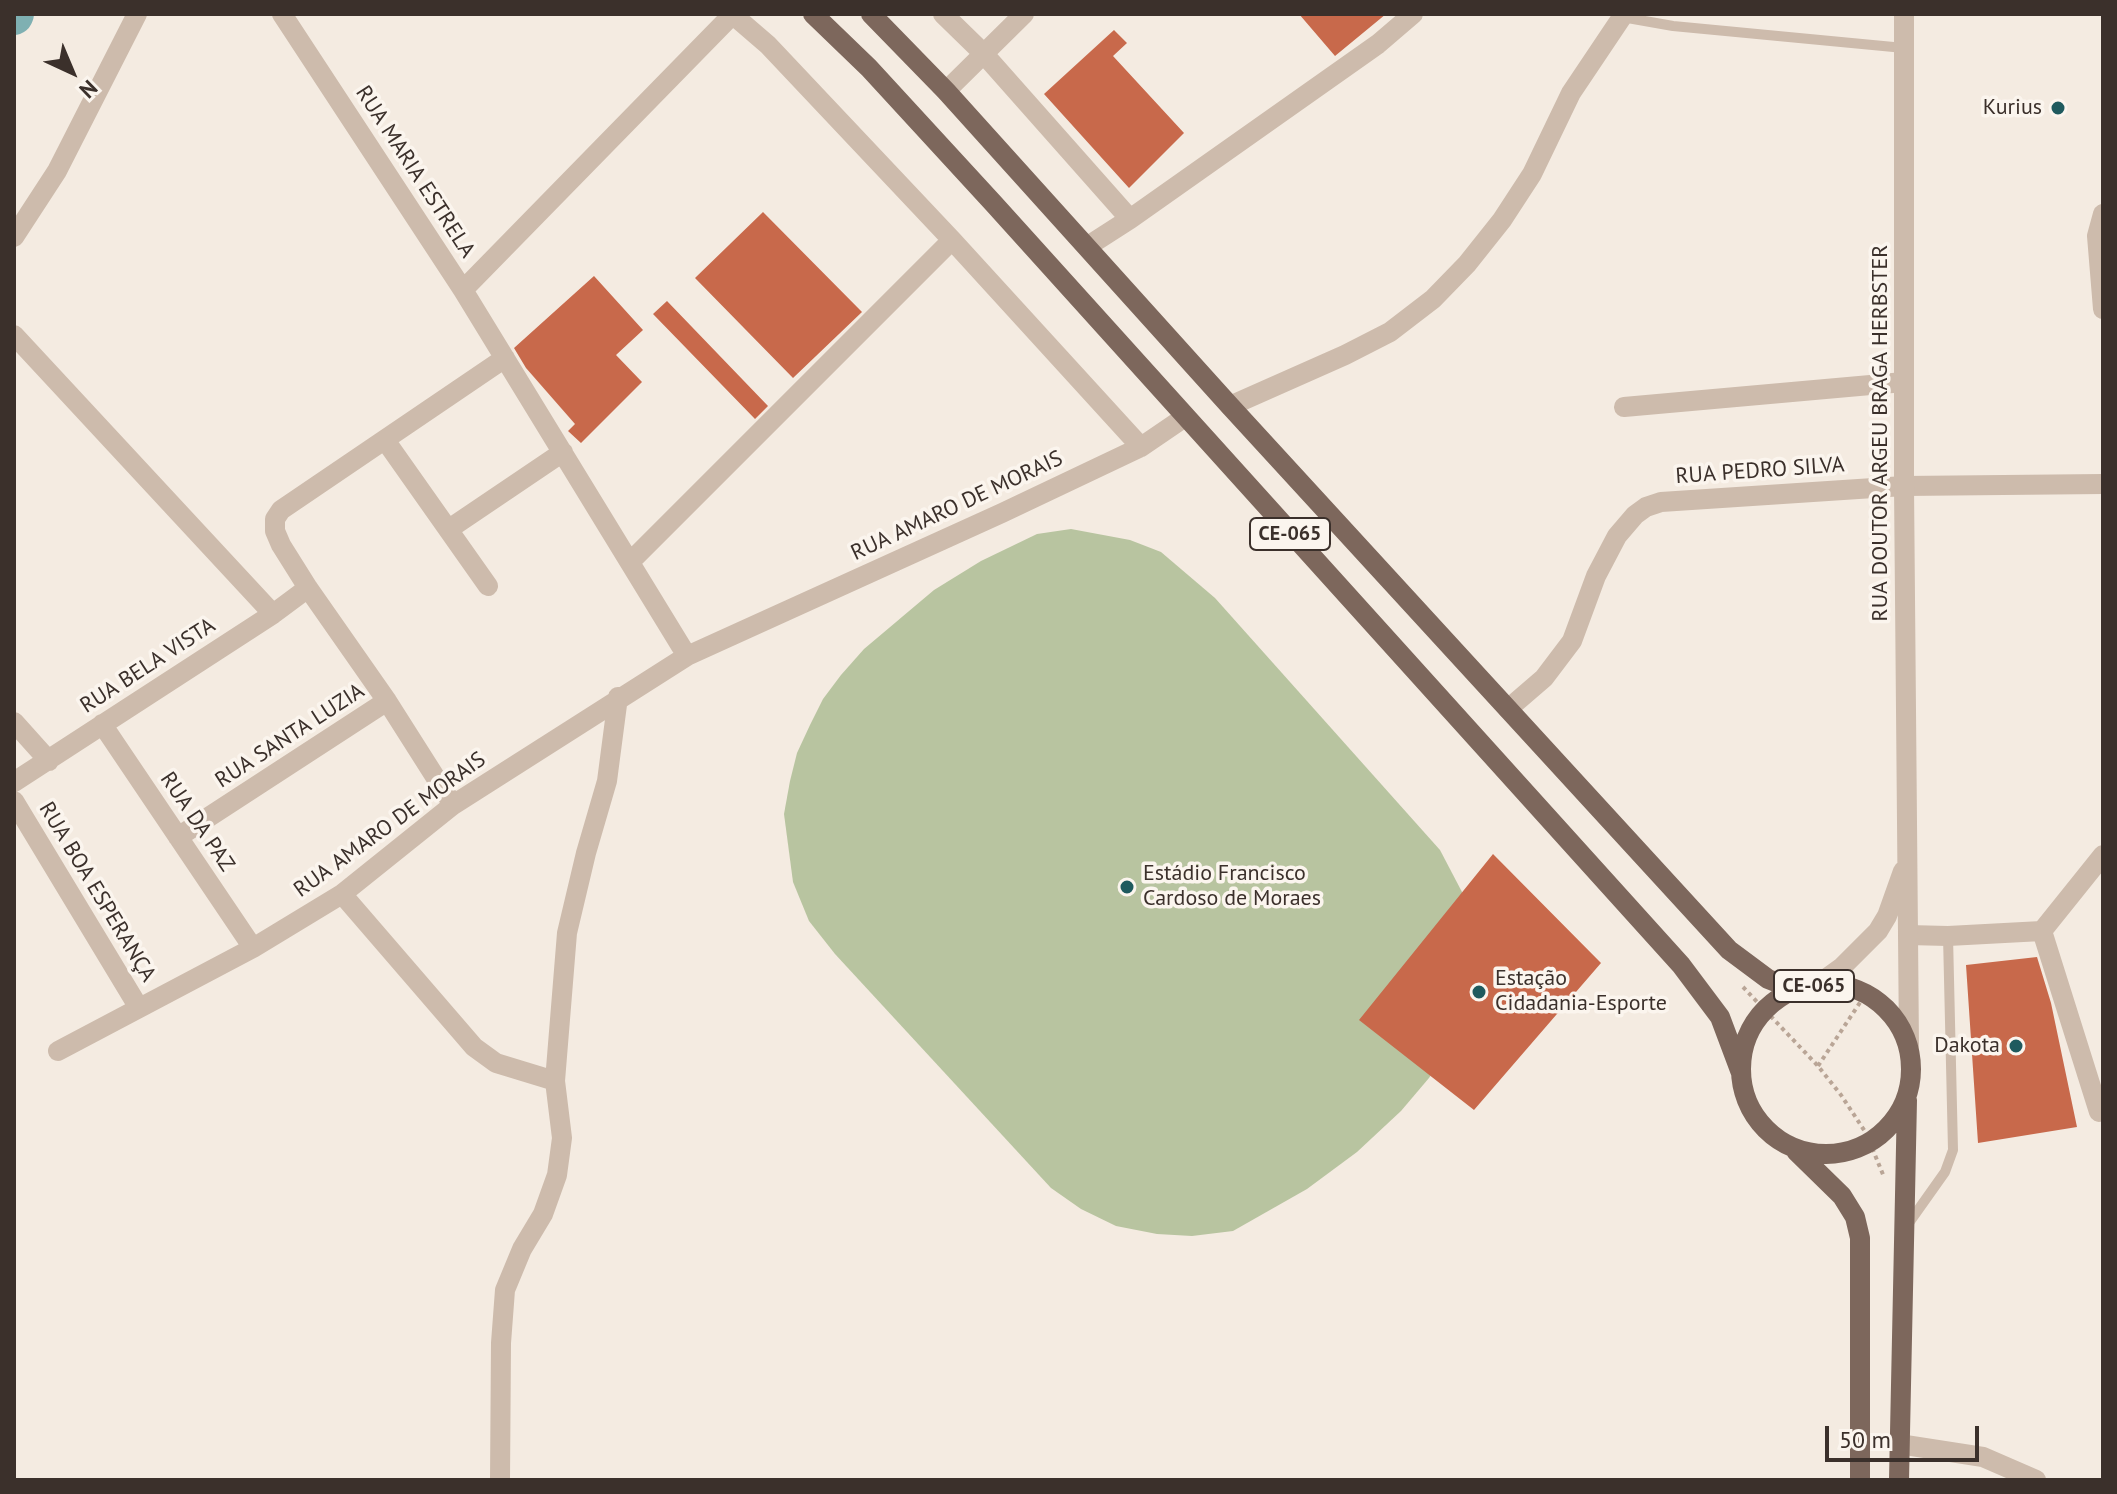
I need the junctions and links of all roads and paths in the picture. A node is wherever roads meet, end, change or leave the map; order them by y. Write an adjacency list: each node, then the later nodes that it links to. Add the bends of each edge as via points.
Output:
1 (137, 14): 16 (street, via 57,171)
2 (732, 14): 17 (street, via 768,45); 19 (street)
3 (813, 14): 26 (main road, CE-065, via 869,68)
4 (871, 14): 13 (main road, CE-065)
5 (943, 14): 12 (street)
6 (1024, 14): 12 (street)
7 (1413, 14): 15 (street)
8 (1904, 14): 11 (street, RUA DOUTOR ARGEU BRAGA HERBSTER)
9 (1623, 15): 11 (lane, via 1673,26); 24 (street, via 1571,93 1532,174 1502,220 1433,299 1378,338)
10 (291, 18): 19 (street, RUA MARIA ESTRELA)
11 (1904, 48): 23 (street, RUA DOUTOR ARGEU BRAGA HERBSTER)
12 (983, 53): 13 (street); 15 (street)
13 (946, 91): 18 (main road, CE-065)
14 (2103, 214): 20 (street, via 2097,236)
15 (1130, 219): 18 (street)
16 (14, 237)
17 (952, 240): 28 (street); 33 (street)
18 (1088, 246): 24 (main road, CE-065)
19 (463, 290): 22 (street, RUA MARIA ESTRELA)
20 (2103, 309)
21 (14, 335): 36 (street)
22 (505, 358): 27 (street); 29 (street, RUA MARIA ESTRELA)
23 (1904, 382): 25 (street); 31 (street, RUA DOUTOR ARGEU BRAGA HERBSTER)
24 (1230, 406): 40 (main road, CE-065)
25 (1624, 407)
26 (1185, 417): 28 (street, RUA AMARO DE MORAIS); 62 (main road, CE-065, via 1681,965 1720,1017)
27 (385, 440): 32 (street); 35 (street, via 275,519 275,531)
28 (1141, 447): 37 (street, RUA AMARO DE MORAIS)
29 (563, 452): 32 (street); 33 (street, RUA MARIA ESTRELA)
30 (2103, 484): 31 (street, RUA PEDRO SILVA)
31 (1904, 486): 40 (street, RUA PEDRO SILVA, via 1646,507 1617,536 1572,641 1544,678); 48 (street, RUA DOUTOR ARGEU BRAGA HERBSTER)
32 (449, 529): 34 (street)
33 (631, 561): 37 (street, RUA MARIA ESTRELA)
34 (488, 586)
35 (308, 588): 36 (street, RUA BELA VISTA); 39 (street)
36 (273, 614): 42 (street, RUA BELA VISTA)
37 (687, 656): 38 (street, RUA AMARO DE MORAIS)
38 (618, 697): 46 (street, RUA AMARO DE MORAIS); 63 (street, via 607,781 567,933)
39 (387, 701): 46 (street); 47 (street, RUA SANTA LUZIA)
40 (1508, 709): 56 (main road, CE-065, via 1729,950 1768,979)
41 (14, 722): 43 (street)
42 (102, 724): 43 (street, RUA BELA VISTA); 47 (street, RUA DA PAZ)
43 (49, 761): 44 (street, RUA BELA VISTA)
44 (14, 782)
45 (14, 801): 58 (street, RUA BOA ESPERANÇA)
46 (453, 805): 50 (street, RUA AMARO DE MORAIS)
47 (178, 837): 54 (street, RUA DA PAZ)
48 (1909, 851): 52 (street, RUA DOUTOR ARGEU BRAGA HERBSTER); 55 (street, RUA DOUTOR ARGEU BRAGA HERBSTER, via 1878,931)
49 (2103, 855): 51 (street)
50 (342, 894): 54 (street, RUA AMARO DE MORAIS); 63 (street, via 474,1047 496,1063)
51 (2042, 931): 53 (street); 65 (street)
52 (1908, 935): 53 (street); 59 (street, RUA DOUTOR ARGEU BRAGA HERBSTER)
53 (1948, 936): 67 (lane, via 1953,1150 1933,1192)
54 (253, 948): 58 (street, RUA AMARO DE MORAIS)
55 (1817, 985): 56 (main road, CE-065); 57 (main road, CE-065, via 1845,986)
56 (1796, 990): 62 (main road, CE-065, via 1764,1010 1750,1032)
57 (1865, 995): 59 (main road, CE-065, via 1887,1009); 61 (path)
58 (139, 1008): 60 (street, RUA AMARO DE MORAIS)
59 (1909, 1046): 64 (main road)
60 (58, 1051)
61 (1818, 1066)
62 (1741, 1073): 66 (main road, CE-065, via 1756,1119)
63 (555, 1081): 69 (street, via 562,1138 557,1175 505,1290)
64 (1907, 1095): 66 (main road, via 1881,1135 1838,1154); 67 (main road)
65 (2099, 1112)
66 (1793, 1149): 70 (main road, CE-065, via 1842,1196 1860,1238)
67 (1903, 1231): 68 (main road)
68 (1899, 1444): 71 (main road); 72 (street, via 1983,1457)
69 (500, 1480)
70 (1860, 1480)
71 (1899, 1480)
72 (2036, 1480)

